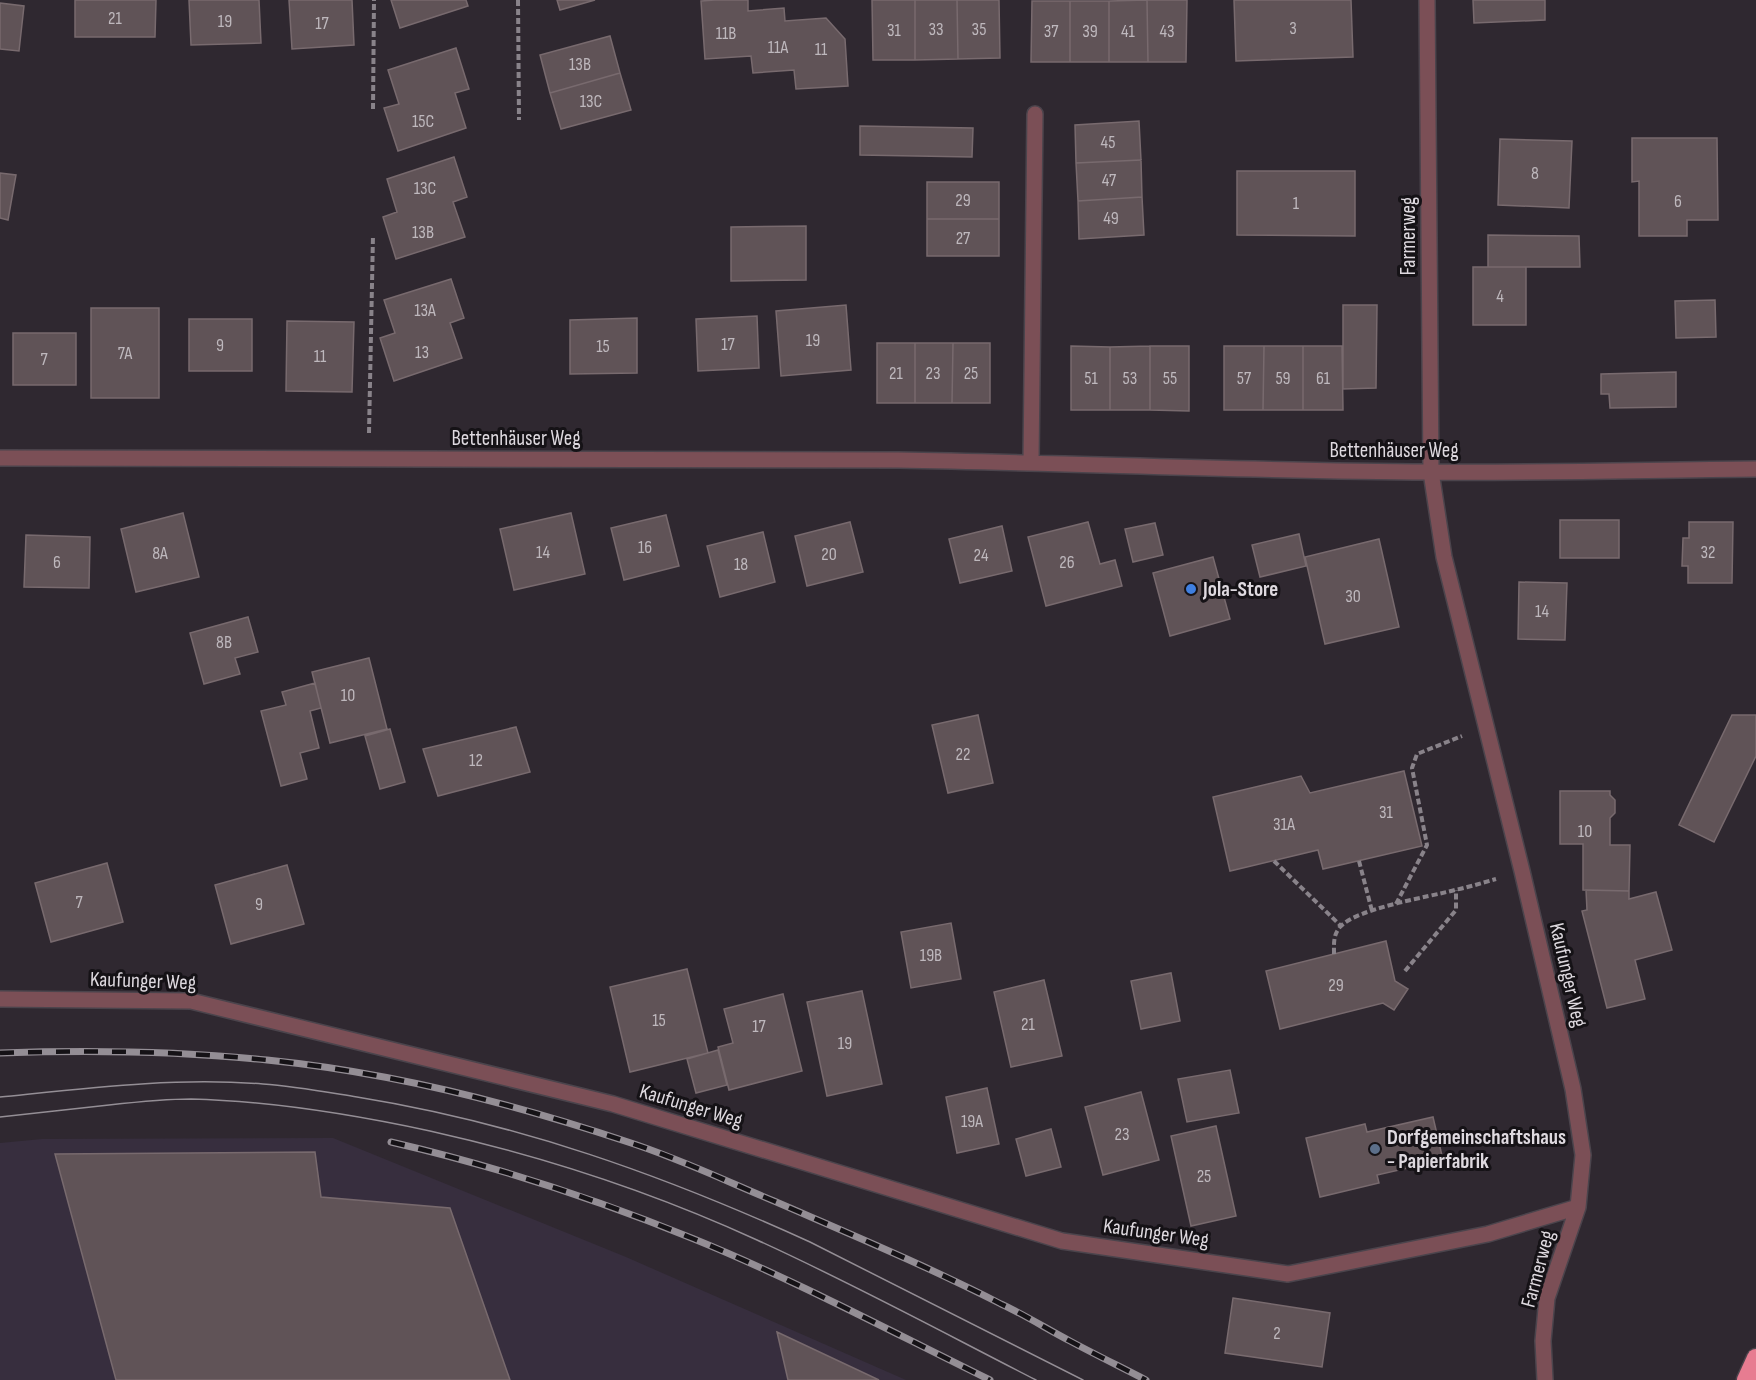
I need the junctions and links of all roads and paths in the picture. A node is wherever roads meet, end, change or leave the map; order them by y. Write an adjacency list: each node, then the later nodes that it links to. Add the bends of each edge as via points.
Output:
1 (374, 0): 4 (path)
2 (518, 0): 6 (path)
3 (1427, 0): 12 (street, Farmerweg)
4 (373, 109)
5 (1035, 114): 10 (street)
6 (519, 120)
7 (373, 236): 9 (path)
8 (0, 458): 9 (street, Bettenhäuser Weg)
9 (369, 458): 10 (street, Bettenhäuser Weg)
10 (1031, 462): 12 (street, Bettenhäuser Weg, via 1145,468)
11 (1756, 469): 12 (street, Bettenhäuser Weg)
12 (1431, 472): 13 (street, Kaufunger Weg, via 1444,557)
13 (1487, 727): 16 (street, Kaufunger Weg); 18 (path, via 1417,754 1412,768 1428,845)
14 (1274, 861): 20 (path)
15 (1359, 861): 19 (path)
16 (1522, 871): 17 (path); 24 (street, Kaufunger Weg, via 1573,1089 1582,1155)
17 (1456, 890): 18 (path); 22 (path, via 1456,910)
18 (1396, 904): 19 (path)
19 (1372, 911): 20 (path)
20 (1341, 926): 21 (path, via 1334,938)
21 (1334, 954)
22 (1405, 971)
23 (0, 999): 24 (street, Kaufunger Weg, via 191,1001 613,1104 1062,1241 1288,1274 1488,1234)
24 (1578, 1206): 26 (street, Farmerweg, via 1547,1298)
25 (1756, 1358): 27 (highway)
26 (1545, 1380)
27 (1746, 1380)

